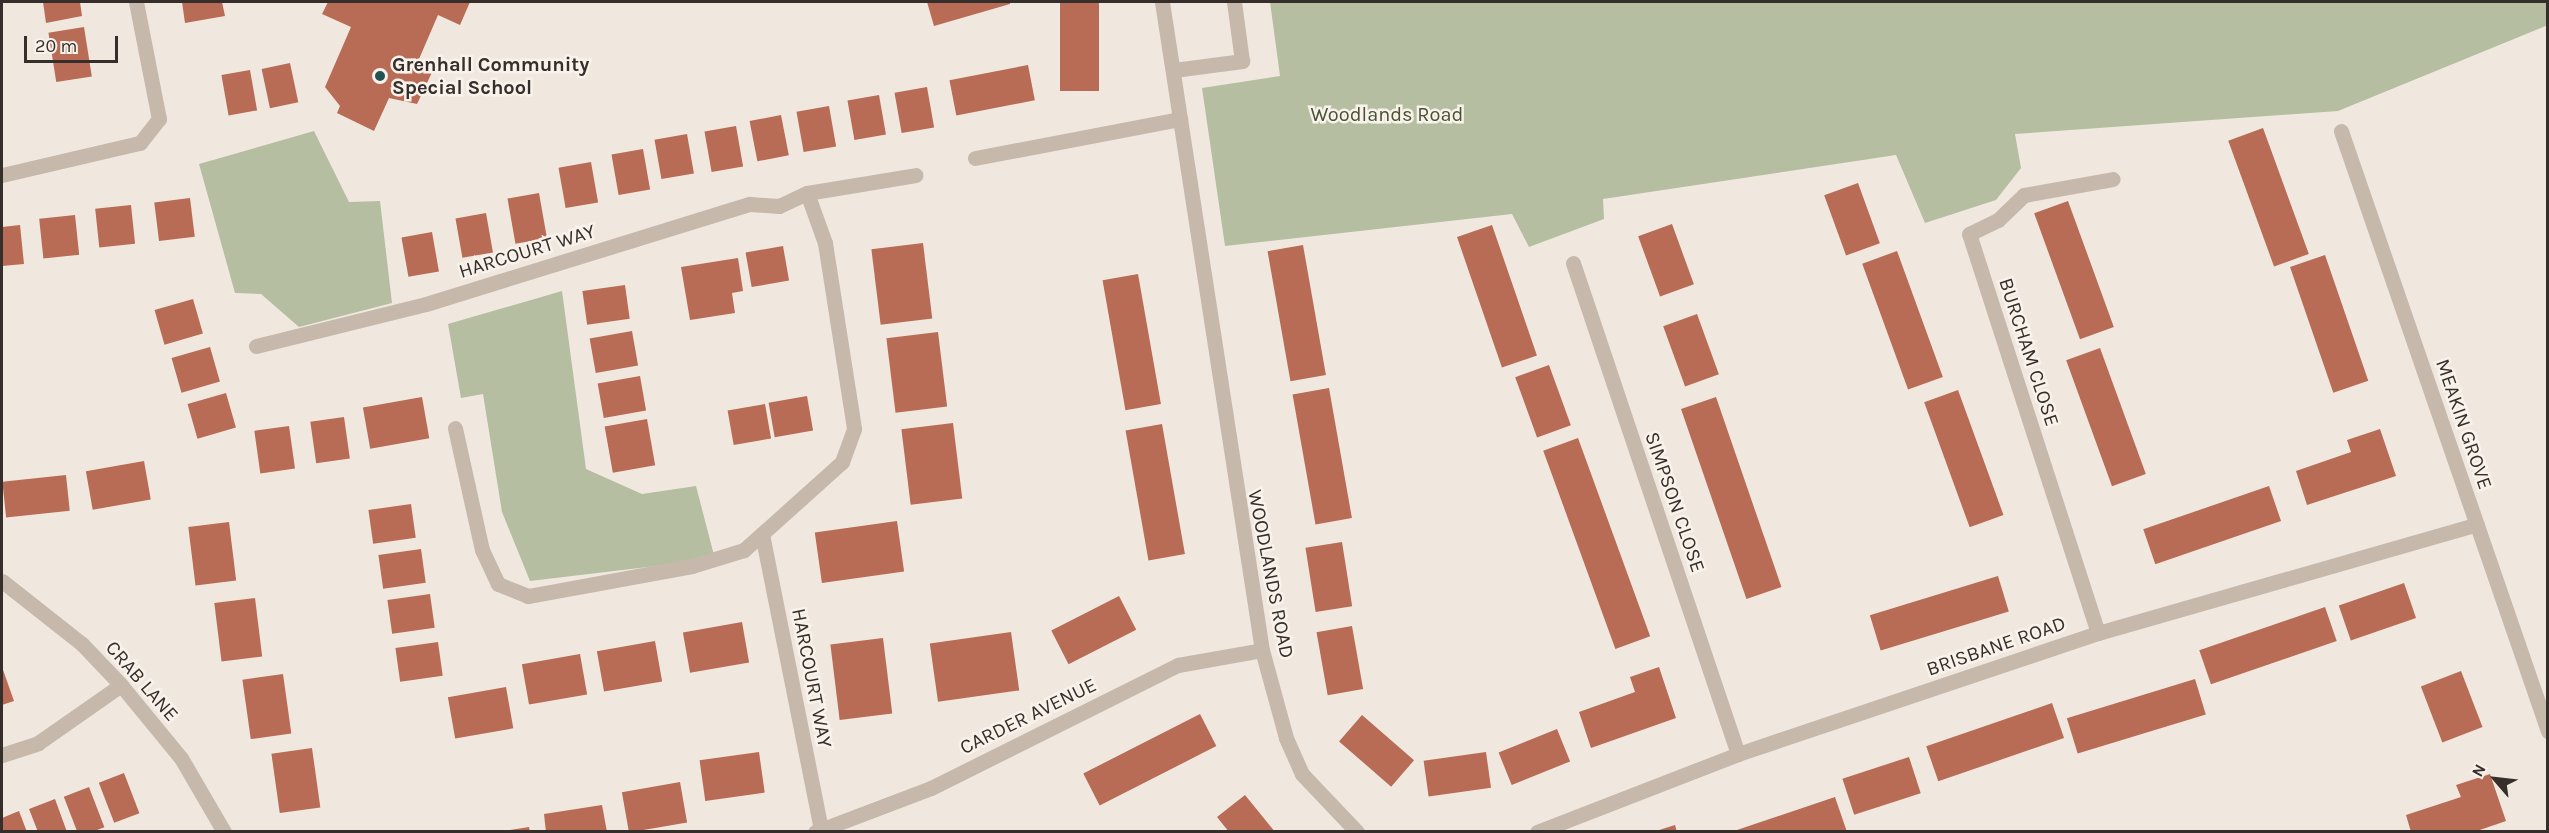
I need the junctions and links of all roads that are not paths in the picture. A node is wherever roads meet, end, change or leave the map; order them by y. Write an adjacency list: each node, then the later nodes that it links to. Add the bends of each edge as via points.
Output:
1 (136, 2): 9 (street, via 159,119 140,143)
2 (1162, 2): 4 (street, WOODLANDS ROAD)
3 (1234, 2): 4 (street, via 1242,61)
4 (1174, 70): 5 (street, WOODLANDS ROAD)
5 (1180, 119): 7 (street); 19 (street, WOODLANDS ROAD)
6 (2341, 131): 15 (street, MEAKIN GROVE)
7 (975, 158)
8 (916, 174): 11 (street, HARCOURT WAY)
9 (2, 175)
10 (2113, 179): 18 (street, BURCHAM CLOSE, via 2024,195 1998,220 1969,234)
11 (807, 193): 13 (street, HARCOURT WAY, via 779,206 750,204 426,304); 16 (street, via 825,243 854,429 842,462)
12 (1573, 263): 22 (street, SIMPSON CLOSE)
13 (256, 346)
14 (455, 428): 16 (street, via 482,550 498,584 528,596 692,566 744,550)
15 (2477, 524): 18 (street, BRISBANE ROAD); 21 (street, MEAKIN GROVE)
16 (762, 534): 24 (street, HARCOURT WAY)
17 (2, 581): 20 (street, CRAB LANE, via 82,644)
18 (2098, 633): 22 (street, BRISBANE ROAD)
19 (1262, 650): 24 (street, CARDER AVENUE, via 1178,665 931,788); 26 (street, WOODLANDS ROAD, via 1286,738 1302,774)
20 (121, 685): 23 (street, via 38,743); 25 (street, CRAB LANE, via 181,758)
21 (2547, 731)
22 (1738, 754): 27 (street, BRISBANE ROAD)
23 (2, 755)
24 (818, 830)
25 (224, 831)
26 (1357, 831)
27 (1537, 831)

